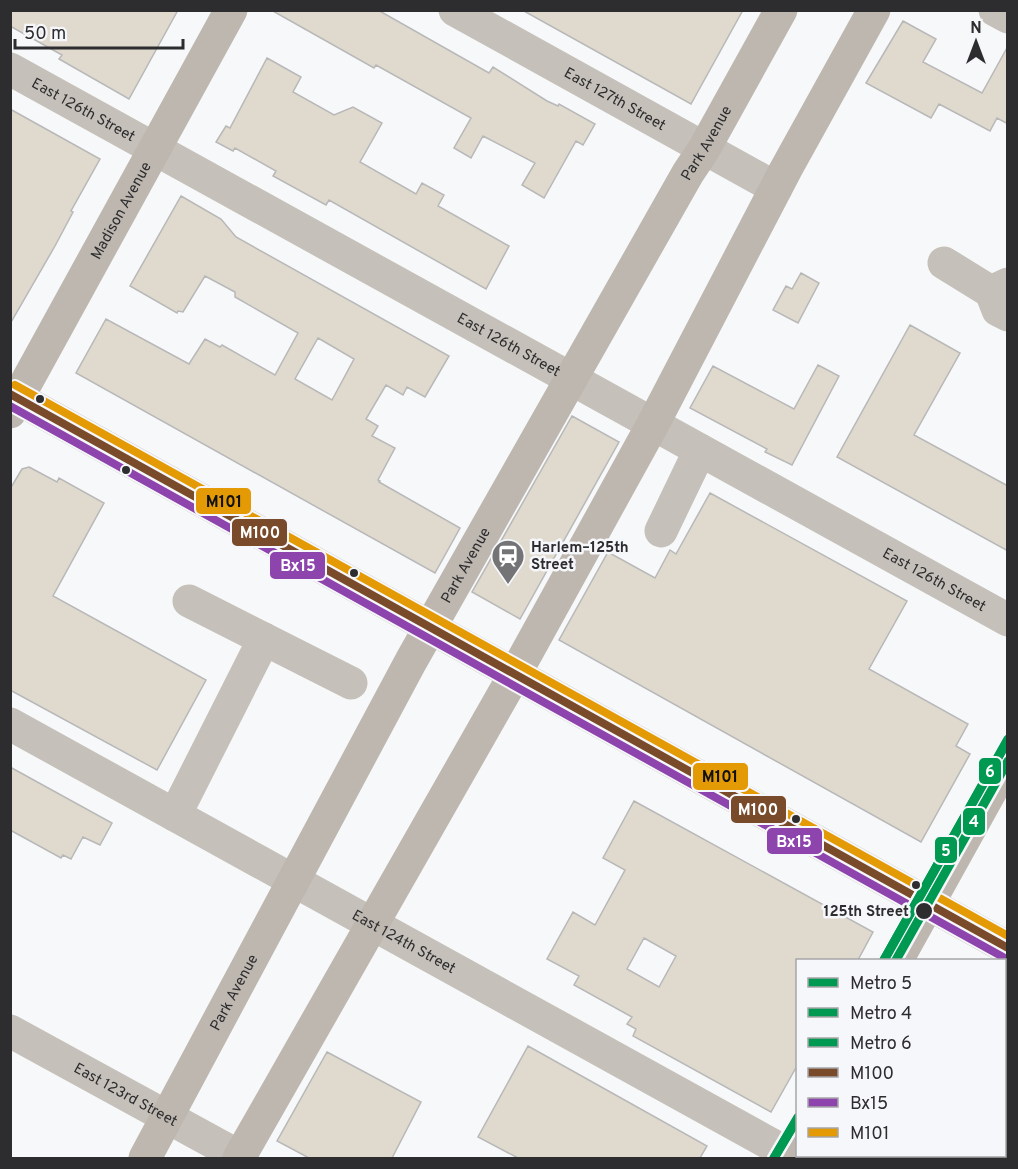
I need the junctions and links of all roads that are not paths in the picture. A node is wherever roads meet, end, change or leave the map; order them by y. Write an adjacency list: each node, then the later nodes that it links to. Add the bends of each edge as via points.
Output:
1 (231, 10): 9 (main road, Madison Avenue)
2 (455, 10): 8 (street, East 127th Street)
3 (781, 10): 8 (main road, Park Avenue)
4 (874, 10): 10 (main road)
5 (995, 10): 6 (street)
6 (1008, 17)
7 (10, 69): 9 (street, East 126th Street)
8 (704, 148): 10 (street, East 127th Street); 13 (main road, Park Avenue)
9 (154, 149): 13 (street, East 126th Street); 14 (main road, Madison Avenue)
10 (776, 188): 15 (main road)
11 (944, 263): 12 (street)
12 (1002, 297)
13 (571, 379): 15 (street, East 126th Street); 20 (main road, Park Avenue)
14 (13, 401): 20 (main road)
15 (653, 424): 16 (street, East 126th Street); 22 (main road)
16 (700, 450): 17 (street); 19 (street, East 126th Street)
17 (661, 531)
18 (189, 601): 21 (street)
19 (1008, 620)
20 (431, 628): 22 (main road); 27 (main road, Park Avenue)
21 (264, 639): 23 (street); 26 (street)
22 (515, 674): 28 (main road); 29 (main road)
23 (351, 683)
24 (10, 724): 26 (street, East 124th Street)
25 (1008, 760): 28 (main road)
26 (175, 815): 27 (street, East 124th Street)
27 (293, 880): 29 (street, East 124th Street); 33 (main road, Park Avenue)
28 (929, 904): 30 (main road); 31 (main road)
29 (372, 924): 34 (street, East 124th Street); 36 (main road)
30 (1008, 948)
31 (898, 959)
32 (10, 1031): 33 (street, East 123rd Street)
33 (168, 1117): 35 (main road, Park Avenue); 36 (street, East 123rd Street)
34 (792, 1153)
35 (145, 1158)
36 (240, 1158)

